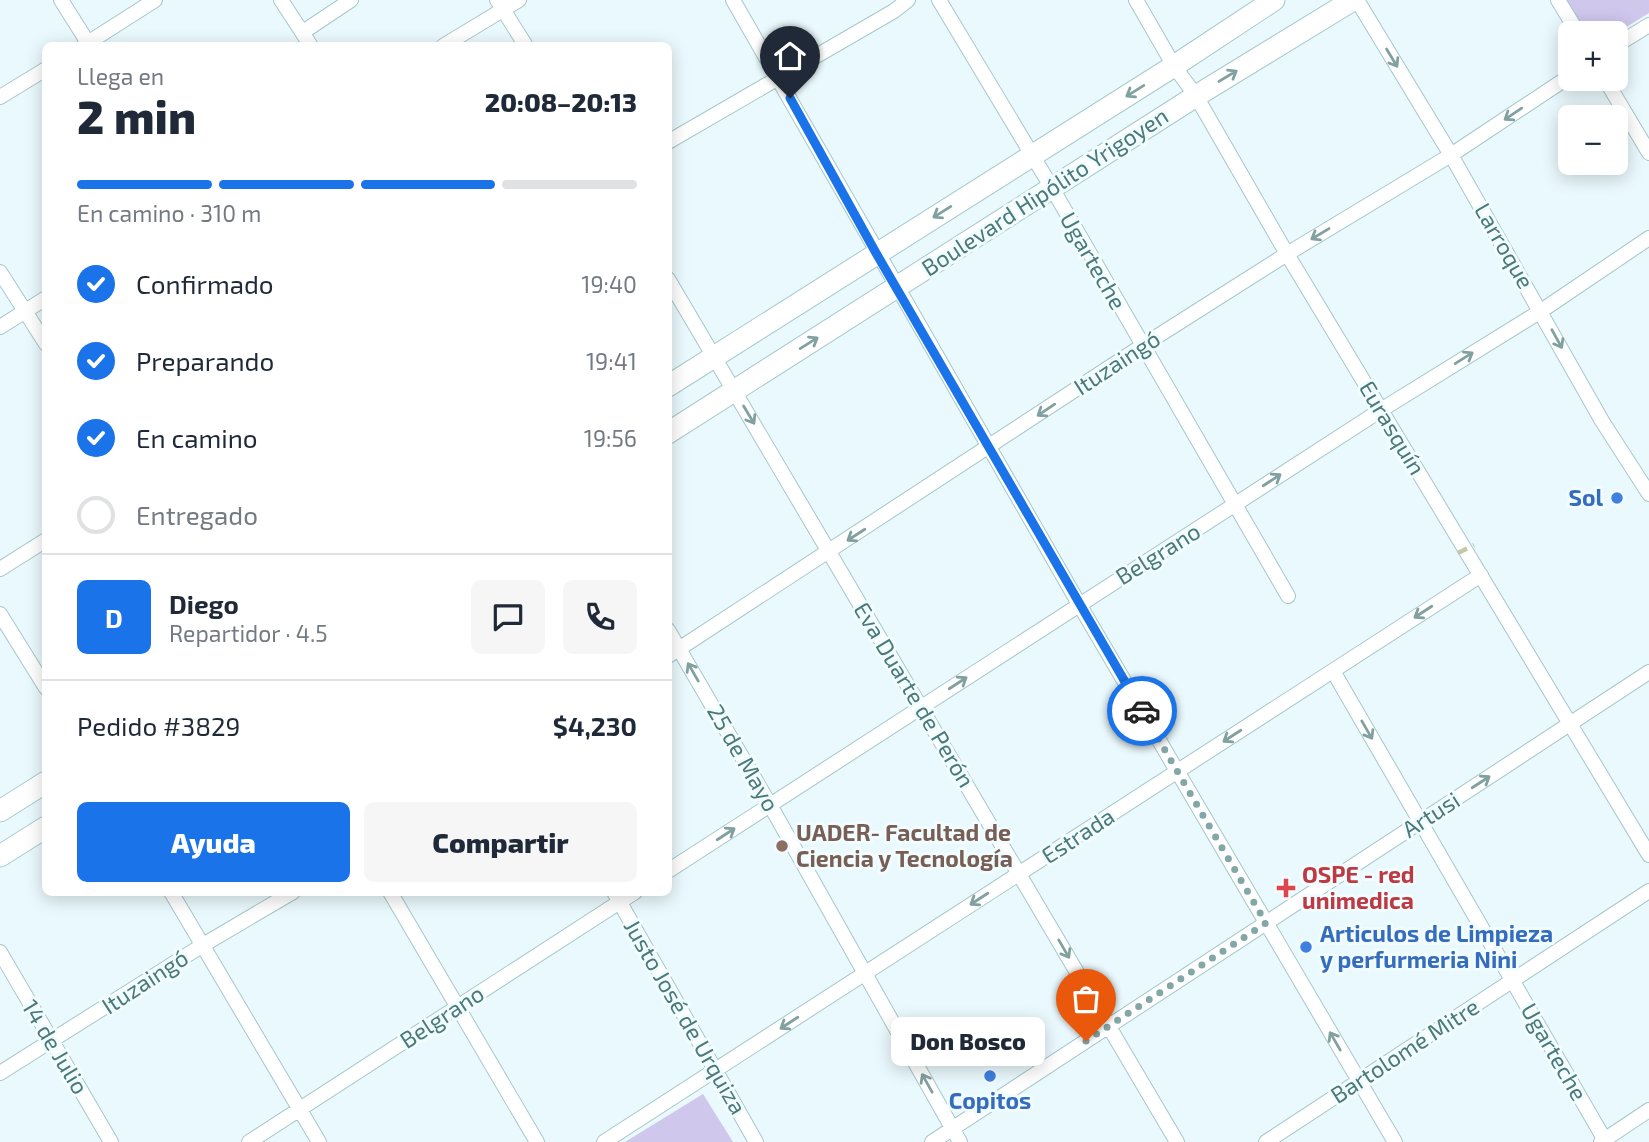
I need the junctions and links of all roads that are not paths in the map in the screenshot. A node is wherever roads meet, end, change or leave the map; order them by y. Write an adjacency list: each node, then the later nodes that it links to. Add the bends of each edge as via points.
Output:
1 (61, 0): 18 (street)
2 (155, 0): 19 (street)
3 (281, 0): 16 (street)
4 (351, 0): 16 (street)
5 (519, 0): 13 (street)
6 (733, 0): 25 (street)
7 (908, 0): 25 (street)
8 (939, 0): 32 (street, Ugarteche)
9 (1136, 0): 23 (street, Eurasquín)
10 (1274, 0): 23 (main road, Boulevard Hipólito Yrigoyen)
11 (1355, 0): 28 (main road, Boulevard Hipólito Yrigoyen, one-way to 11); 33 (street, Larroque, one-way to 33)
12 (1558, 0): 14 (street)
13 (500, 4): 21 (street); 22 (street)
14 (1571, 21)
15 (1649, 25): 17 (street)
16 (303, 32): 20 (street)
17 (1628, 38)
18 (85, 42)
19 (92, 42)
20 (309, 42)
21 (448, 42)
22 (524, 42)
23 (1174, 66): 28 (street, Eurasquín); 32 (main road, Boulevard Hipólito Yrigoyen, one-way to 32)
24 (42, 71): 29 (street)
25 (778, 76): 30 (street); 36 (street)
26 (1558, 84): 33 (street, Ituzaingó, one-way to 33)
27 (1612, 91): 31 (street)
28 (1196, 96): 34 (main road, Boulevard Hipólito Yrigoyen); 37 (street, Eurasquín)
29 (0, 97)
30 (672, 140)
31 (1649, 153)
32 (1032, 155): 34 (street, Ugarteche); 36 (main road, Boulevard Hipólito Yrigoyen, one-way to 36)
33 (1451, 155): 37 (street, Ituzaingó, one-way to 37); 43 (street, Larroque)
34 (1052, 188): 40 (main road, Boulevard Hipólito Yrigoyen); 46 (street, Ugarteche)
35 (1649, 238): 43 (street, Belgrano)
36 (876, 253): 40 (street); 47 (main road, Boulevard Hipólito Yrigoyen)
37 (1287, 254): 46 (street, Ituzaingó); 50 (street, Eurasquín)
38 (0, 272): 42 (street)
39 (672, 286): 47 (street, Eva Duarte de Perón)
40 (897, 287): 49 (main road, Boulevard Hipólito Yrigoyen, one-way to 40); 52 (street)
41 (42, 300): 42 (street)
42 (25, 311): 44 (street); 45 (street)
43 (1541, 311): 50 (street, Belgrano, one-way to 43); 53 (street, Larroque, one-way to 53)
44 (0, 327)
45 (42, 338)
46 (1142, 346): 52 (street, Ituzaingó, one-way to 52); 54 (street, Ugarteche)
47 (715, 356): 48 (main road, Boulevard Hipólito Yrigoyen); 49 (street, Eva Duarte de Perón)
48 (672, 383)
49 (734, 390): 51 (main road, Boulevard Hipólito Yrigoyen); 56 (street, Eva Duarte de Perón, one-way to 56)
50 (1381, 410): 54 (street, Belgrano, one-way to 50); 58 (street, Eurasquín)
51 (672, 430)
52 (989, 448): 56 (street, Ituzaingó, one-way to 56); 60 (street)
53 (1649, 494)
54 (1234, 505): 59 (street, Ugarteche); 60 (street, Belgrano)
55 (42, 543): 57 (street)
56 (830, 552): 62 (street, Ituzaingó); 66 (street, Eva Duarte de Perón)
57 (0, 569)
58 (1480, 575): 63 (street, Estrada, one-way to 63); 67 (street, Eurasquín)
59 (1288, 596)
60 (1079, 604): 66 (street, Belgrano, one-way to 60); 68 (street)
61 (0, 614): 65 (street)
62 (674, 653): 70 (street, 25 de Mayo, one-way to 62)
63 (1333, 671): 68 (street, Estrada, one-way to 68); 72 (street, Ugarteche, one-way to 72)
64 (1649, 672): 67 (street, Artusi)
65 (42, 682)
66 (921, 706): 70 (street, Belgrano); 77 (street, Eva Duarte de Perón)
67 (1570, 723): 72 (street, Artusi, one-way to 67); 74 (street, Eurasquín)
68 (1178, 771): 77 (street, Estrada); 83 (street)
69 (42, 785): 71 (main road)
70 (770, 805): 76 (street, Belgrano, one-way to 70); 86 (street, 25 de Mayo)
71 (0, 811)
72 (1421, 822): 83 (street, Artusi); 87 (street, Ugarteche)
73 (42, 830): 75 (main road)
74 (1649, 855)
75 (0, 856)
76 (672, 868)
77 (1019, 874): 86 (street, Estrada, one-way to 86); 89 (street, Eva Duarte de Perón, one-way to 89)
78 (1649, 891): 87 (street, Bartolomé Mitre)
79 (173, 896): 84 (street)
80 (286, 896): 84 (street, Ituzaingó)
81 (392, 896): 88 (street)
82 (617, 898): 88 (street, Belgrano); 91 (street, Justo José de Urquiza)
83 (1266, 923): 89 (street, Artusi); 93 (street, one-way to 83)
84 (202, 945): 90 (street, Ituzaingó); 94 (street)
85 (0, 952): 90 (street, 14 de Julio)
86 (865, 974): 91 (street, Estrada, one-way to 91); 96 (street, 25 de Mayo, one-way to 86)
87 (1512, 980): 93 (street, Bartolomé Mitre); 97 (street, Ugarteche)
88 (457, 1007): 94 (street, Belgrano); 101 (street)
89 (1109, 1026): 96 (street, Artusi); 106 (street, Eva Duarte de Perón)
90 (52, 1042): 92 (street, Ituzaingó); 98 (street, 14 de Julio)
91 (714, 1071): 102 (street, Estrada); 103 (street, Justo José de Urquiza)
92 (0, 1073)
93 (1359, 1081): 107 (street, Bartolomé Mitre); 108 (street)
94 (299, 1109): 99 (street, Belgrano); 100 (street)
95 (1649, 1110): 97 (street)
96 (953, 1129): 104 (street, Artusi); 105 (street, 25 de Mayo)
97 (1604, 1141)
98 (111, 1142)
99 (248, 1142)
100 (319, 1142)
101 (537, 1142)
102 (604, 1142)
103 (756, 1142)
104 (932, 1142)
105 (960, 1142)
106 (1177, 1142)
107 (1266, 1142)
108 (1395, 1142)

